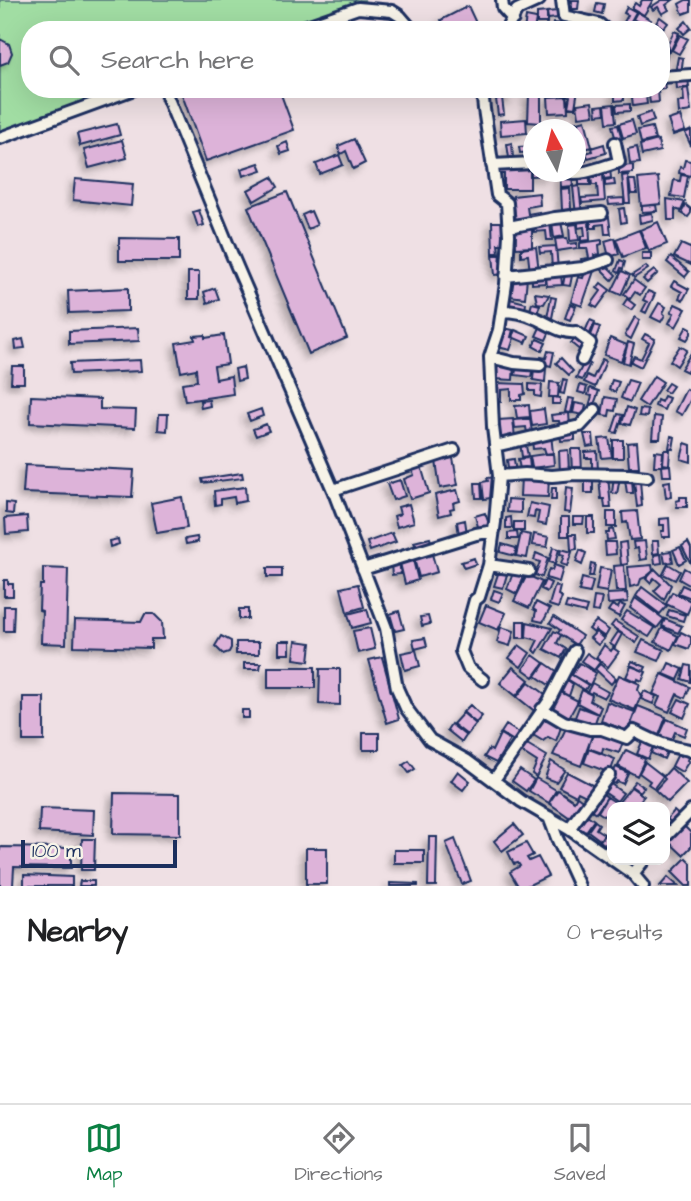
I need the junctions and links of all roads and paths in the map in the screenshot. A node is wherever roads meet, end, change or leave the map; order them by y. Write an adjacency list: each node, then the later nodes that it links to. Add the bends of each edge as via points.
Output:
1 (502, 0): 4 (street)
2 (539, 0): 4 (street, via 517,10)
3 (562, 0): 7 (street, via 564,16)
4 (513, 19)
5 (321, 21): 6 (street, via 358,8 392,11)
6 (404, 21)
7 (586, 21)
8 (691, 75): 9 (street)
9 (670, 77)
10 (109, 98): 13 (street)
11 (168, 98): 31 (street)
12 (483, 98): 16 (street)
13 (0, 138)
14 (615, 143): 17 (street, via 619,162)
15 (523, 164): 16 (street)
16 (492, 165): 19 (street, via 497,195 507,203)
17 (586, 172)
18 (602, 213): 19 (street)
19 (509, 227): 21 (street)
20 (608, 260): 21 (street, via 583,268)
21 (506, 276): 22 (street)
22 (502, 311): 23 (street); 24 (street, via 533,317 566,333 576,332 590,343)
23 (490, 357): 25 (street); 27 (street)
24 (582, 360)
25 (540, 365)
26 (595, 410): 27 (street, via 580,426)
27 (495, 446): 29 (street)
28 (454, 450): 31 (street)
29 (499, 476): 30 (street); 32 (street)
30 (646, 477)
31 (333, 490): 34 (street)
32 (494, 531): 33 (street); 34 (street)
33 (489, 565): 35 (street); 37 (street, via 461,651 468,668)
34 (363, 569): 41 (street, via 386,628 397,688 406,708 430,740)
35 (529, 571)
36 (575, 651): 38 (street)
37 (483, 680)
38 (542, 709): 39 (street, via 564,722 627,738 634,731); 41 (street)
39 (691, 751)
40 (609, 775): 44 (street)
41 (494, 780): 43 (street)
42 (691, 811): 45 (street)
43 (549, 817): 44 (street); 48 (street)
44 (569, 829): 47 (street)
45 (670, 832)
46 (640, 865): 47 (street)
47 (634, 874): 49 (street)
48 (579, 886)
49 (643, 886)

